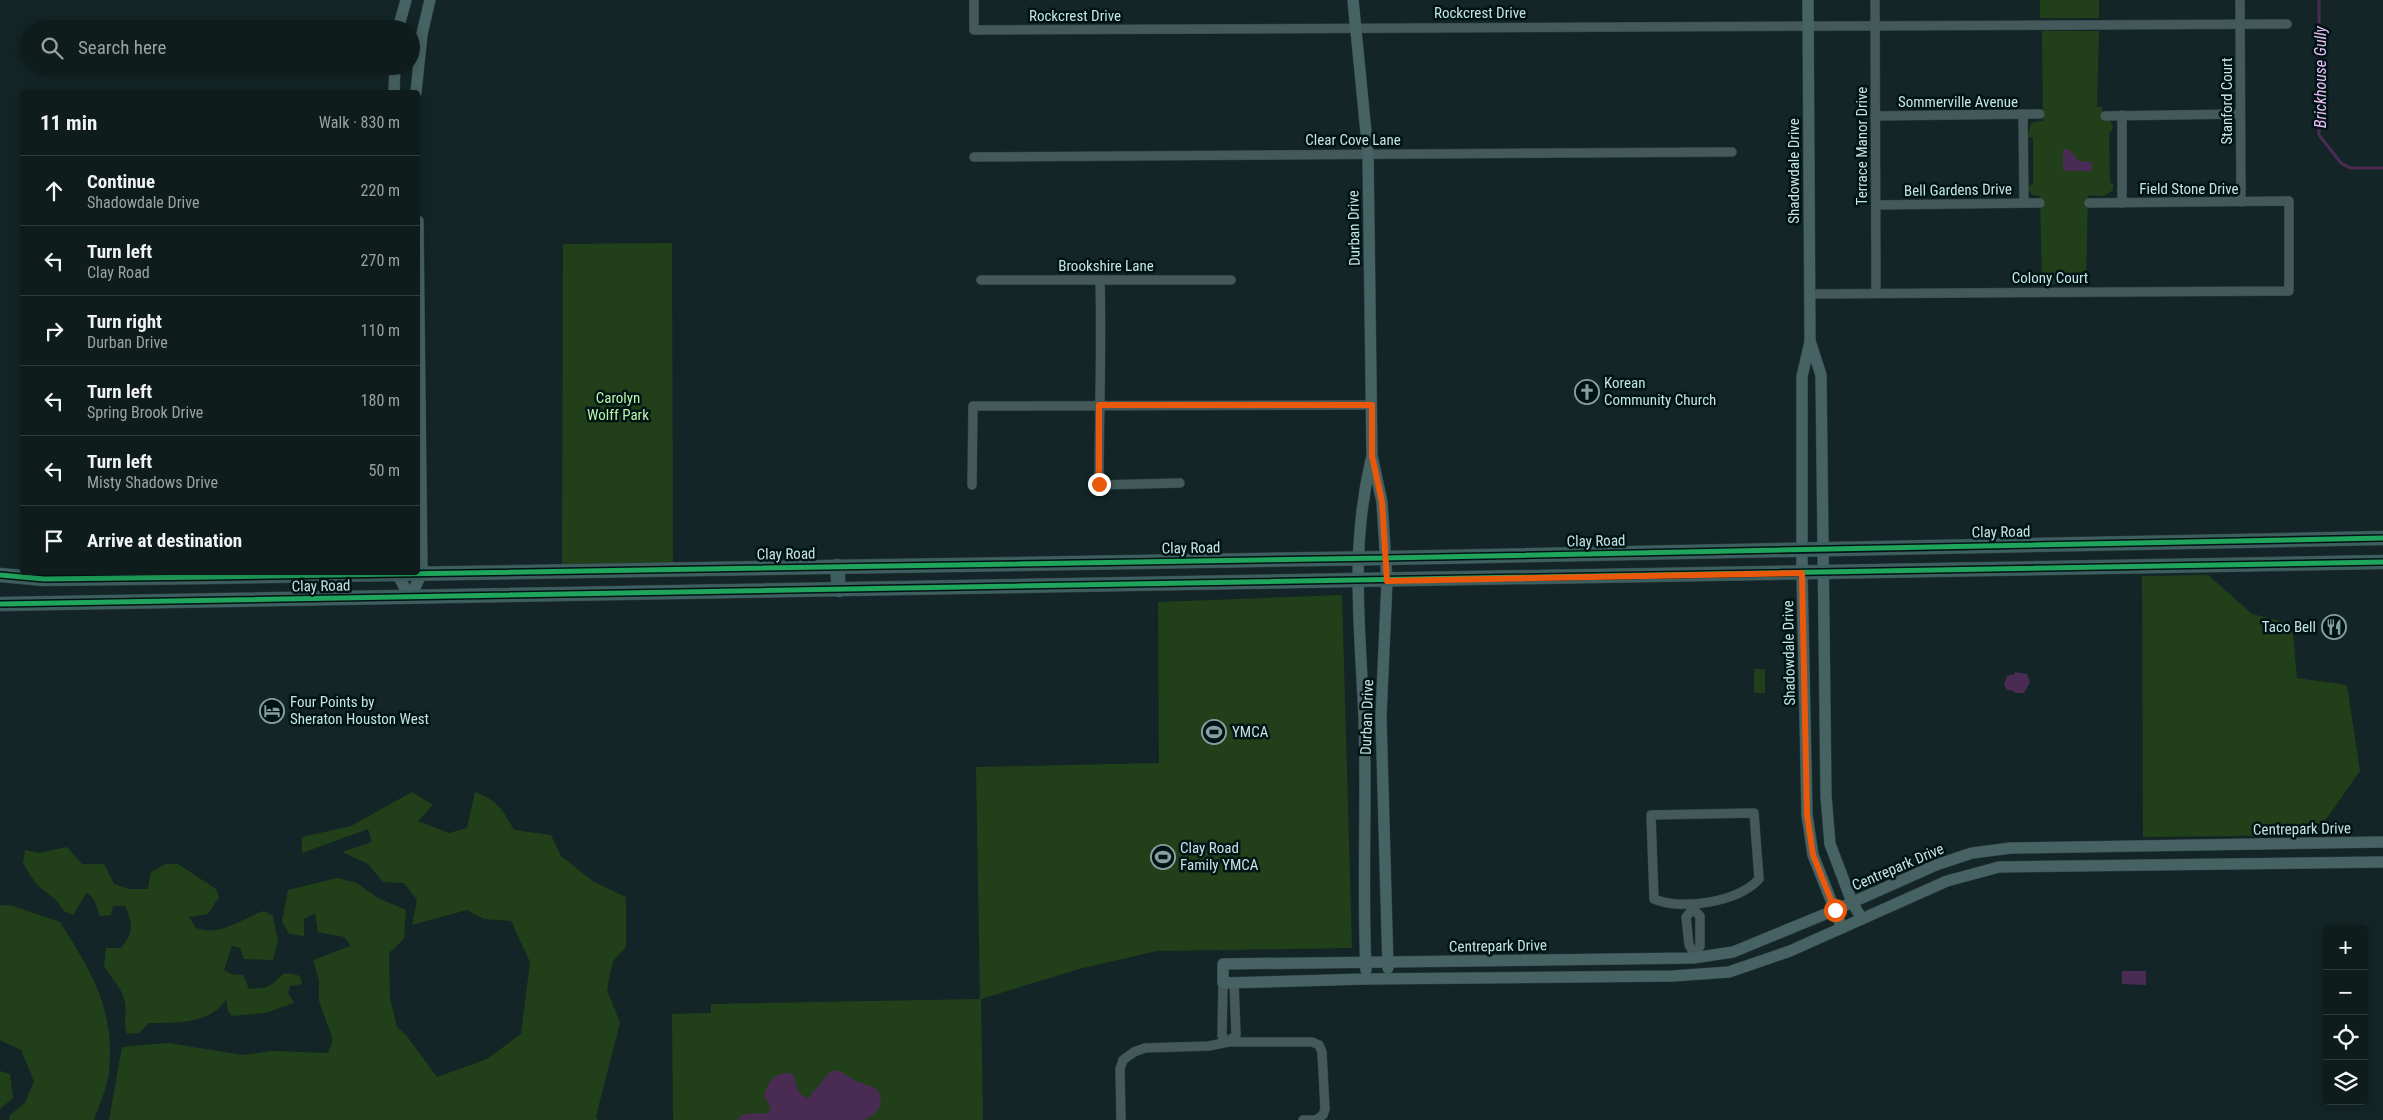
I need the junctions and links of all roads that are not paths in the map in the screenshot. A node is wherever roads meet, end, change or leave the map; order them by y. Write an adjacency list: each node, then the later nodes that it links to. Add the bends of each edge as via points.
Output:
1 (406, 0): 8 (street)
2 (430, 0): 14 (street)
3 (974, 0): 13 (street, Rockcrest Drive, via 974,30)
4 (1353, 0): 13 (street, Durban Drive)
5 (1808, 0): 11 (street, Shadowdale Drive)
6 (1875, 0): 12 (street, Terrace Manor Drive)
7 (2240, 0): 9 (street, Stanford Court)
8 (400, 20)
9 (2240, 24): 10 (street, Rockcrest Drive); 12 (street, Rockcrest Drive); 20 (street, Stanford Court)
10 (2287, 24)
11 (1808, 26): 12 (street, Rockcrest Drive); 13 (street, Rockcrest Drive); 39 (street, Shadowdale Drive)
12 (1875, 26): 23 (street, Terrace Manor Drive)
13 (1354, 27): 26 (street, Durban Drive)
14 (420, 53)
15 (395, 75): 17 (street)
16 (418, 75): 18 (street)
17 (394, 90)
18 (416, 90)
19 (2040, 114): 21 (street, Sommerville Avenue)
20 (2240, 114): 22 (street); 28 (street, Stanford Court)
21 (2023, 115): 23 (street, Sommerville Avenue); 29 (street)
22 (2122, 115): 24 (street); 32 (street)
23 (1875, 116): 33 (street, Terrace Manor Drive)
24 (2105, 116)
25 (1732, 152): 26 (street, Clear Cove Lane)
26 (1368, 153): 27 (street, Clear Cove Lane); 43 (street, Durban Drive)
27 (974, 157)
28 (2241, 202): 32 (street, Field Stone Drive); 38 (street, Field Stone Drive, via 2289,202)
29 (2024, 203): 30 (street, Bell Gardens Drive); 33 (street, Bell Gardens Drive)
30 (2040, 203)
31 (2089, 203): 32 (street, Field Stone Drive)
32 (2122, 203)
33 (1876, 205): 37 (street, Terrace Manor Drive)
34 (981, 280): 35 (street, Brookshire Lane)
35 (1100, 280): 36 (street, Brookshire Lane); 42 (street, via 1102,352)
36 (1231, 280)
37 (1876, 292): 38 (street, Colony Court); 39 (street, Colony Court)
38 (2289, 292)
39 (1810, 294): 40 (street, Shadowdale Drive)
40 (1810, 342): 50 (street, Shadowdale Drive, via 1802,376); 51 (street, Shadowdale Drive, via 1821,374)
41 (420, 397): 62 (street)
42 (1099, 405): 43 (street); 45 (street, via 1099,484); 46 (street, via 973,406)
43 (1372, 405): 44 (street, Durban Drive)
44 (1372, 456): 53 (street, Durban Drive, via 1362,500); 54 (street, Durban Drive, via 1382,502)
45 (1180, 483)
46 (972, 485)
47 (2383, 538): 48 (main road, Clay Road)
48 (2252, 540): 49 (main road, Clay Road); 58 (main road)
49 (2067, 544): 51 (main road, Clay Road); 60 (main road)
50 (1802, 548): 51 (main road, Clay Road); 52 (main road, Clay Road); 63 (street, Shadowdale Drive)
51 (1824, 548): 64 (street, Shadowdale Drive)
52 (1538, 554): 54 (main road, Clay Road); 69 (main road)
53 (1357, 558): 54 (main road, Clay Road); 55 (main road, Clay Road); 71 (street, Durban Drive)
54 (1386, 558): 72 (street, Durban Drive)
55 (1183, 561): 57 (main road, Clay Road); 73 (main road)
56 (2383, 562): 58 (main road, Clay Road)
57 (1004, 563): 59 (main road, Clay Road); 74 (main road)
58 (2254, 565): 60 (main road, Clay Road)
59 (837, 566): 61 (main road, Clay Road); 75 (main road)
60 (2068, 568): 64 (main road, Clay Road)
61 (687, 569): 62 (main road, Clay Road); 76 (main road)
62 (422, 573): 77 (street)
63 (1802, 573): 64 (main road, Clay Road); 69 (main road, Clay Road); 81 (street, Shadowdale Drive)
64 (1825, 573): 82 (street, Shadowdale Drive)
65 (0, 575): 70 (main road, Clay Road)
66 (304, 575): 68 (main road, Clay Road)
67 (397, 575): 77 (street)
68 (211, 577): 70 (main road, Clay Road); 79 (main road)
69 (1536, 578): 72 (main road, Clay Road)
70 (44, 579): 78 (main road)
71 (1357, 580): 72 (main road, Clay Road); 73 (main road, Clay Road); 99 (street, Durban Drive, via 1364,717)
72 (1387, 581): 98 (street, Durban Drive, via 1381,716)
73 (1182, 584): 74 (main road, Clay Road)
74 (1004, 588): 75 (main road, Clay Road)
75 (839, 590): 76 (main road, Clay Road)
76 (688, 593): 77 (main road, Clay Road)
77 (410, 597): 79 (main road, Clay Road)
78 (44, 602): 79 (main road, Clay Road); 80 (main road, Clay Road)
79 (211, 602)
80 (0, 604)
81 (1806, 753): 82 (street); 93 (street, Shadowdale Drive, via 1807,815 1813,855)
82 (1825, 753): 91 (street, Shadowdale Drive, via 1830,844)
83 (2383, 842): 84 (street, Centrepark Drive)
84 (2263, 844): 85 (street, Centrepark Drive); 88 (street)
85 (2121, 846): 86 (street, Centrepark Drive); 89 (street)
86 (1986, 851): 90 (street); 91 (street, Centrepark Drive, via 1936,865)
87 (2383, 862): 88 (street, Centrepark Drive)
88 (2264, 864): 89 (street, Centrepark Drive)
89 (2122, 866): 90 (street, Centrepark Drive, via 1999,867)
90 (1989, 870): 94 (street, Centrepark Drive, via 1947,881)
91 (1852, 902): 93 (street, Centrepark Drive); 94 (street, Shadowdale Drive)
92 (1693, 907): 92 (street, via 1752,887 1759,879 1754,813 1651,814 1654,899); 96 (street, via 1700,916 1700,946)
93 (1835, 910): 95 (street, Shadowdale Drive); 96 (street, Centrepark Drive, via 1733,952)
94 (1862, 919): 95 (street, Centrepark Drive)
95 (1842, 928): 100 (street, Centrepark Drive, via 1790,951 1729,972)
96 (1694, 956): 97 (street, Centrepark Drive); 100 (street)
97 (1538, 960): 98 (street, Centrepark Drive); 101 (street)
98 (1388, 963): 99 (street, Centrepark Drive); 103 (street, Durban Drive)
99 (1365, 964): 102 (street, Durban Drive); 104 (street, Centrepark Drive, via 1223,964)
100 (1697, 974): 101 (street, Centrepark Drive)
101 (1538, 977): 103 (street, Centrepark Drive)
102 (1366, 979): 103 (street, Centrepark Drive); 104 (street, Centrepark Drive)
103 (1388, 979)
104 (1229, 983): 105 (street); 106 (street)
105 (1236, 1014): 106 (street); 107 (street, via 1236,1035)
106 (1222, 1015): 107 (street, via 1222,1036)
107 (1228, 1042): 108 (street, via 1209,1046 1146,1048 1123,1060 1120,1068); 109 (street, via 1312,1042 1319,1045 1324,1115 1316,1120)
108 (1121, 1120)
109 (1303, 1120)

